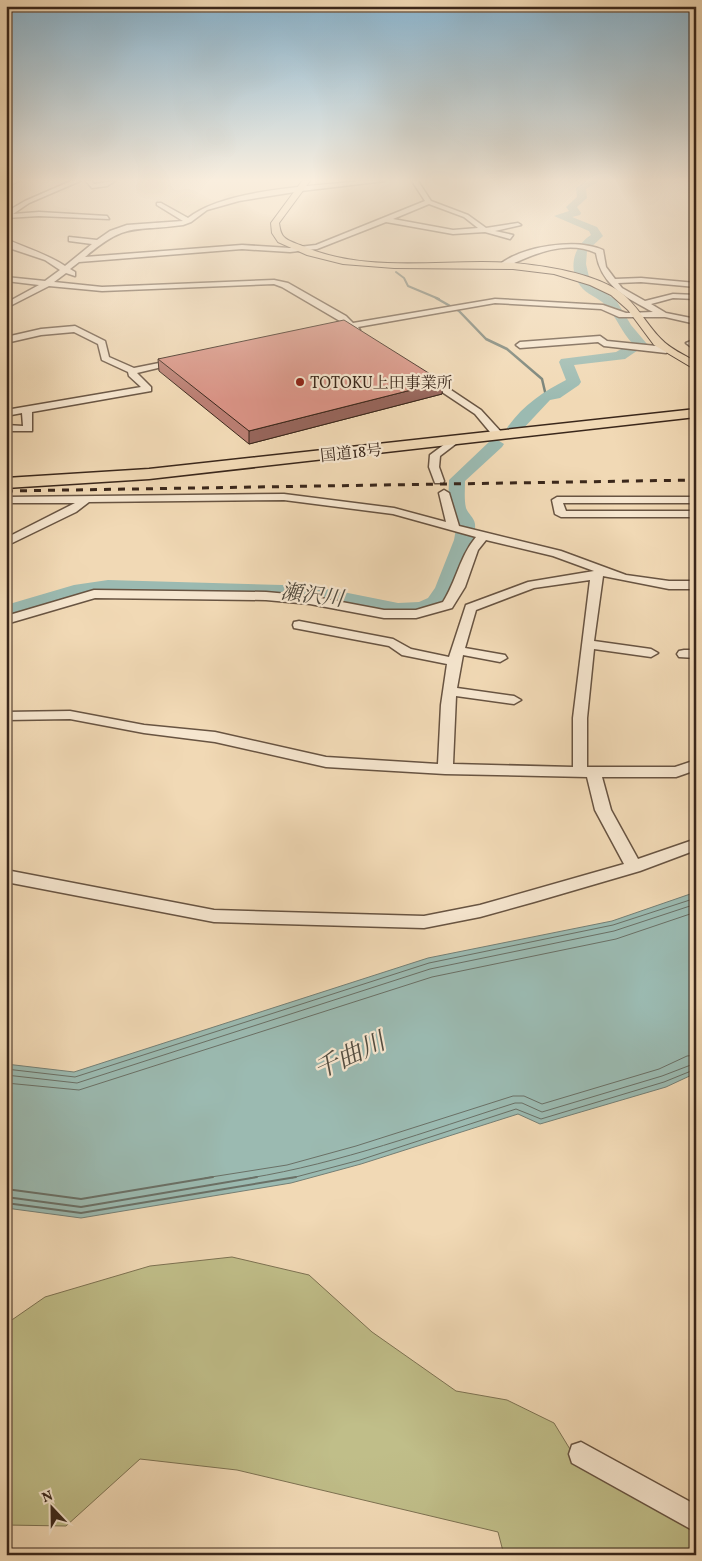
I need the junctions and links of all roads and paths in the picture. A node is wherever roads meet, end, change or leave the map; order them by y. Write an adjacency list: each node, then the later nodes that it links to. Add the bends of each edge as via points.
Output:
1 (36, 254): 9 (street)
2 (84, 254): 7 (street)
3 (156, 254): 7 (street)
4 (317, 254): 8 (main road, via 343,261 370,263)
5 (533, 254): 8 (street)
6 (600, 254): 11 (street, via 602,267)
7 (78, 260): 9 (street)
8 (503, 265): 19 (main road, via 593,282 615,293)
9 (64, 270): 12 (street); 14 (street)
10 (6, 279): 12 (street)
11 (610, 281): 13 (street); 16 (street)
12 (46, 283): 14 (street); 17 (street, via 30,296)
13 (696, 285)
14 (102, 289): 21 (street, via 274,282 344,318)
15 (696, 297): 16 (street, via 673,296)
16 (642, 304): 18 (street)
17 (6, 306)
18 (663, 314): 19 (street); 20 (street)
19 (639, 317): 21 (street, via 613,314 603,307 495,301); 26 (main road)
20 (696, 322)
21 (349, 326): 22 (street); 23 (street)
22 (321, 332)
23 (362, 335)
24 (6, 340): 30 (street, via 75,329 98,339 105,358)
25 (520, 345): 26 (street, via 600,339 604,343)
26 (666, 350): 28 (main road)
27 (190, 360): 30 (street)
28 (695, 366)
29 (416, 370): 35 (street, via 478,412)
30 (133, 371): 31 (street, via 132,374 148,389)
31 (27, 410): 32 (street); 34 (street, via 28,429)
32 (6, 413)
33 (696, 413): 35 (highway, 国道18号)
34 (6, 428)
35 (499, 436): 36 (highway, 国道18号)
36 (453, 441): 37 (street, via 435,455 434,467); 38 (highway, 国道18号, via 149,474)
37 (439, 481)
38 (6, 483)
39 (444, 493): 46 (street)
40 (87, 499): 41 (street); 46 (street, via 284,497 394,511); 48 (street, via 72,510)
41 (6, 500)
42 (639, 500): 43 (street); 44 (street); 44 (street, via 557,500 561,514)
43 (696, 500)
44 (644, 514): 45 (street)
45 (696, 514)
46 (457, 529): 47 (street)
47 (479, 535): 49 (street, via 573,558); 51 (street, via 459,587 448,605 416,614 384,614 310,600 266,596 94,594)
48 (6, 543)
49 (600, 572): 50 (street, via 644,582); 53 (street); 55 (street, via 532,586 470,608)
50 (695, 586)
51 (6, 620)
52 (298, 625): 55 (street, via 393,643 407,652)
53 (587, 644): 54 (street); 62 (street, via 579,733 581,764)
54 (651, 653)
55 (455, 656): 56 (street); 57 (street)
56 (500, 658)
57 (451, 691): 58 (street); 61 (street)
58 (514, 700)
59 (6, 716): 61 (street, via 70,715 144,729 215,737 326,762)
60 (696, 765): 62 (street, via 676,772)
61 (445, 769): 62 (street)
62 (586, 772): 64 (street)
63 (696, 844): 64 (street)
64 (634, 866): 65 (street, via 480,911 424,922 214,916)
65 (6, 876)
66 (581, 1454): 67 (street)
67 (696, 1519)

